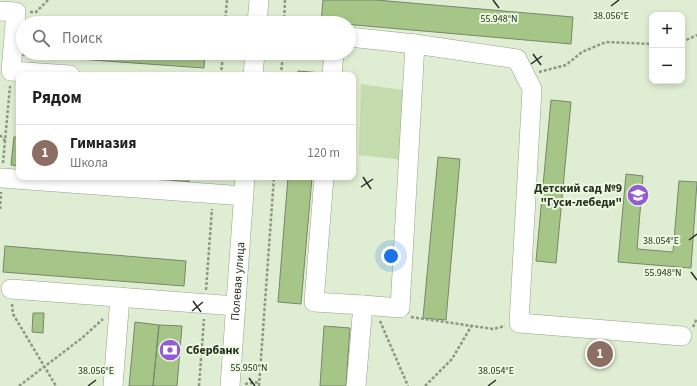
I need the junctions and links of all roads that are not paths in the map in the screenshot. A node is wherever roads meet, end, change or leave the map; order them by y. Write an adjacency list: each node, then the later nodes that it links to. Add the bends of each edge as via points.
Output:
1 (258, 0): 3 (street)
2 (8, 11): 8 (street, via 11,71)
3 (257, 16)
4 (356, 38): 5 (street)
5 (415, 44): 19 (street, via 400,308); 21 (street, via 517,59 532,90 519,323)
6 (254, 60): 9 (street)
7 (333, 60): 10 (street)
8 (26, 72)
9 (253, 72)
10 (332, 72)
11 (2, 178): 12 (street)
12 (16, 179)
13 (28, 180): 16 (street)
14 (245, 180): 16 (street, Полевая улица)
15 (324, 180): 19 (street, via 314,302)
16 (244, 196): 20 (street, Полевая улица)
17 (11, 289): 18 (street)
18 (120, 297): 20 (street); 22 (street)
19 (368, 305): 24 (street)
20 (236, 306): 23 (street, Полевая улица)
21 (682, 336)
22 (113, 386)
23 (230, 386)
24 (356, 386)

